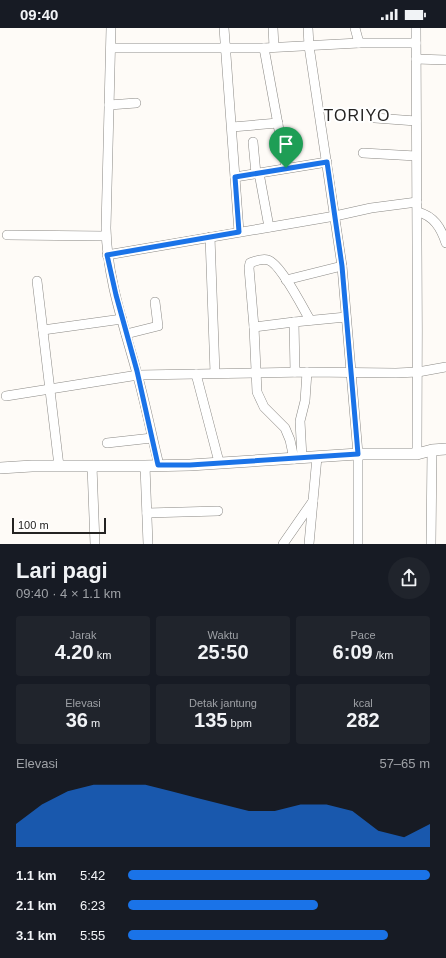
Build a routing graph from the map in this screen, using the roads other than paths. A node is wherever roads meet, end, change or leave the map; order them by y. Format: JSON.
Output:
{"nodes":[{"id":1,"x":112,"y":28,"type":"edge"},
{"id":2,"x":224,"y":28,"type":"edge"},
{"id":3,"x":273,"y":28,"type":"edge"},
{"id":4,"x":308,"y":28,"type":"edge"},
{"id":5,"x":355,"y":28,"type":"edge"},
{"id":6,"x":416,"y":28,"type":"edge"},
{"id":7,"x":359,"y":43,"type":"junction"},
{"id":8,"x":416,"y":43,"type":"junction"},
{"id":9,"x":309,"y":46,"type":"junction"},
{"id":10,"x":111,"y":48,"type":"junction"},
{"id":11,"x":264,"y":48,"type":"junction"},
{"id":12,"x":274,"y":48,"type":"junction"},
{"id":13,"x":225,"y":49,"type":"junction"},
{"id":14,"x":416,"y":59,"type":"junction"},
{"id":15,"x":446,"y":60,"type":"edge"},
{"id":16,"x":136,"y":103,"type":"dead end"},
{"id":17,"x":109,"y":105,"type":"junction"},
{"id":18,"x":375,"y":118,"type":"dead end"},
{"id":19,"x":416,"y":121,"type":"junction"},
{"id":20,"x":278,"y":123,"type":"junction"},
{"id":21,"x":232,"y":127,"type":"junction"},
{"id":22,"x":253,"y":142,"type":"dead end"},
{"id":23,"x":363,"y":153,"type":"dead end"},
{"id":24,"x":416,"y":156,"type":"junction"},
{"id":25,"x":327,"y":162,"type":"junction"},
{"id":26,"x":286,"y":168,"type":"junction"},
{"id":27,"x":257,"y":173,"type":"junction"},
{"id":28,"x":235,"y":177,"type":"junction"},
{"id":29,"x":418,"y":207,"type":"junction"},
{"id":30,"x":335,"y":216,"type":"junction"},
{"id":31,"x":270,"y":227,"type":"junction"},
{"id":32,"x":239,"y":232,"type":"junction"},
{"id":33,"x":7,"y":235,"type":"dead end"},
{"id":34,"x":106,"y":236,"type":"junction"},
{"id":35,"x":210,"y":237,"type":"junction"},
{"id":36,"x":446,"y":243,"type":"edge"},
{"id":37,"x":107,"y":255,"type":"junction"},
{"id":38,"x":342,"y":266,"type":"junction"},
{"id":39,"x":286,"y":280,"type":"junction"},
{"id":40,"x":38,"y":281,"type":"dead end"},
{"id":41,"x":155,"y":302,"type":"dead end"},
{"id":42,"x":346,"y":317,"type":"junction"},
{"id":43,"x":122,"y":319,"type":"junction"},
{"id":44,"x":310,"y":320,"type":"junction"},
{"id":45,"x":294,"y":322,"type":"junction"},
{"id":46,"x":254,"y":327,"type":"junction"},
{"id":47,"x":43,"y":330,"type":"junction"},
{"id":48,"x":126,"y":334,"type":"junction"},
{"id":49,"x":446,"y":367,"type":"edge"},
{"id":50,"x":295,"y":372,"type":"junction"},
{"id":51,"x":307,"y":372,"type":"junction"},
{"id":52,"x":351,"y":372,"type":"junction"},
{"id":53,"x":418,"y":372,"type":"junction"},
{"id":54,"x":196,"y":374,"type":"junction"},
{"id":55,"x":215,"y":374,"type":"junction"},
{"id":56,"x":257,"y":374,"type":"junction"},
{"id":57,"x":138,"y":375,"type":"junction"},
{"id":58,"x":50,"y":390,"type":"junction"},
{"id":59,"x":6,"y":396,"type":"dead end"},
{"id":60,"x":152,"y":438,"type":"junction"},
{"id":61,"x":107,"y":443,"type":"dead end"},
{"id":62,"x":446,"y":449,"type":"edge"},
{"id":63,"x":432,"y":450,"type":"junction"},
{"id":64,"x":358,"y":454,"type":"junction"},
{"id":65,"x":418,"y":454,"type":"junction"},
{"id":66,"x":317,"y":457,"type":"junction"},
{"id":67,"x":298,"y":458,"type":"junction"},
{"id":68,"x":219,"y":462,"type":"junction"},
{"id":69,"x":158,"y":465,"type":"junction"},
{"id":70,"x":59,"y":466,"type":"junction"},
{"id":71,"x":92,"y":466,"type":"junction"},
{"id":72,"x":145,"y":466,"type":"junction"},
{"id":73,"x":5,"y":467,"type":"edge"},
{"id":74,"x":313,"y":501,"type":"junction"},
{"id":75,"x":218,"y":510,"type":"dead end"},
{"id":76,"x":147,"y":513,"type":"junction"},
{"id":77,"x":95,"y":544,"type":"edge"},
{"id":78,"x":148,"y":544,"type":"edge"},
{"id":79,"x":283,"y":544,"type":"edge"},
{"id":80,"x":309,"y":544,"type":"edge"},
{"id":81,"x":358,"y":544,"type":"edge"},
{"id":82,"x":431,"y":544,"type":"edge"}],
"edges":[{"from":1,"to":10,"type":"street"},
{"from":2,"to":13,"type":"street"},
{"from":3,"to":12,"type":"street"},
{"from":4,"to":9,"type":"street"},
{"from":5,"to":7,"type":"street"},
{"from":6,"to":8,"type":"street"},
{"from":7,"to":8,"type":"street"},
{"from":7,"to":9,"type":"street"},
{"from":8,"to":14,"type":"street"},
{"from":9,"to":12,"type":"street"},
{"from":9,"to":25,"type":"street"},
{"from":10,"to":13,"type":"street"},
{"from":10,"to":17,"type":"street"},
{"from":11,"to":12,"type":"street"},
{"from":11,"to":13,"type":"street"},
{"from":11,"to":20,"type":"street"},
{"from":13,"to":21,"type":"street"},
{"from":14,"to":15,"type":"street"},
{"from":14,"to":19,"type":"street"},
{"from":16,"to":17,"type":"street"},
{"from":17,"to":34,"type":"street"},
{"from":18,"to":19,"type":"street"},
{"from":19,"to":24,"type":"street"},
{"from":20,"to":21,"type":"street"},
{"from":20,"to":26,"type":"street"},
{"from":21,"to":28,"type":"street"},
{"from":22,"to":27,"type":"street"},
{"from":23,"to":24,"type":"street"},
{"from":24,"to":29,"type":"street"},
{"from":25,"to":26,"type":"street"},
{"from":25,"to":30,"type":"street"},
{"from":26,"to":27,"type":"street"},
{"from":27,"to":28,"type":"street"},
{"from":27,"to":31,"type":"street"},
{"from":28,"to":32,"type":"street"},
{"from":29,"to":30,"type":"street"},
{"from":29,"to":36,"type":"street"},
{"from":29,"to":53,"type":"street"},
{"from":30,"to":31,"type":"street"},
{"from":30,"to":38,"type":"street"},
{"from":31,"to":32,"type":"street"},
{"from":32,"to":35,"type":"street"},
{"from":33,"to":34,"type":"street"},
{"from":34,"to":37,"type":"street"},
{"from":35,"to":37,"type":"street"},
{"from":35,"to":55,"type":"street"},
{"from":37,"to":43,"type":"street"},
{"from":38,"to":39,"type":"street"},
{"from":38,"to":42,"type":"street"},
{"from":39,"to":44,"type":"street"},
{"from":39,"to":46,"type":"street"},
{"from":40,"to":47,"type":"street"},
{"from":41,"to":48,"type":"street"},
{"from":42,"to":44,"type":"street"},
{"from":42,"to":52,"type":"street"},
{"from":43,"to":47,"type":"street"},
{"from":43,"to":48,"type":"street"},
{"from":44,"to":45,"type":"street"},
{"from":45,"to":46,"type":"street"},
{"from":45,"to":50,"type":"street"},
{"from":46,"to":56,"type":"street"},
{"from":47,"to":58,"type":"street"},
{"from":48,"to":57,"type":"street"},
{"from":49,"to":53,"type":"street"},
{"from":50,"to":51,"type":"street"},
{"from":50,"to":56,"type":"street"},
{"from":51,"to":52,"type":"street"},
{"from":51,"to":67,"type":"street"},
{"from":52,"to":53,"type":"street"},
{"from":52,"to":64,"type":"street"},
{"from":53,"to":65,"type":"street"},
{"from":54,"to":55,"type":"street"},
{"from":54,"to":57,"type":"street"},
{"from":54,"to":68,"type":"street"},
{"from":55,"to":56,"type":"street"},
{"from":56,"to":67,"type":"street"},
{"from":57,"to":58,"type":"street"},
{"from":57,"to":60,"type":"street"},
{"from":58,"to":59,"type":"street"},
{"from":58,"to":70,"type":"street"},
{"from":60,"to":61,"type":"street"},
{"from":60,"to":69,"type":"street"},
{"from":62,"to":63,"type":"main road"},
{"from":63,"to":65,"type":"main road"},
{"from":63,"to":82,"type":"street"},
{"from":64,"to":65,"type":"main road"},
{"from":64,"to":66,"type":"main road"},
{"from":64,"to":81,"type":"street"},
{"from":66,"to":67,"type":"main road"},
{"from":66,"to":74,"type":"street"},
{"from":67,"to":68,"type":"main road"},
{"from":68,"to":69,"type":"main road"},
{"from":69,"to":72,"type":"main road"},
{"from":70,"to":71,"type":"main road"},
{"from":70,"to":73,"type":"main road"},
{"from":71,"to":72,"type":"main road"},
{"from":71,"to":77,"type":"street"},
{"from":72,"to":76,"type":"street"},
{"from":74,"to":79,"type":"street"},
{"from":74,"to":80,"type":"street"},
{"from":75,"to":76,"type":"street"},
{"from":76,"to":78,"type":"street"}]}
